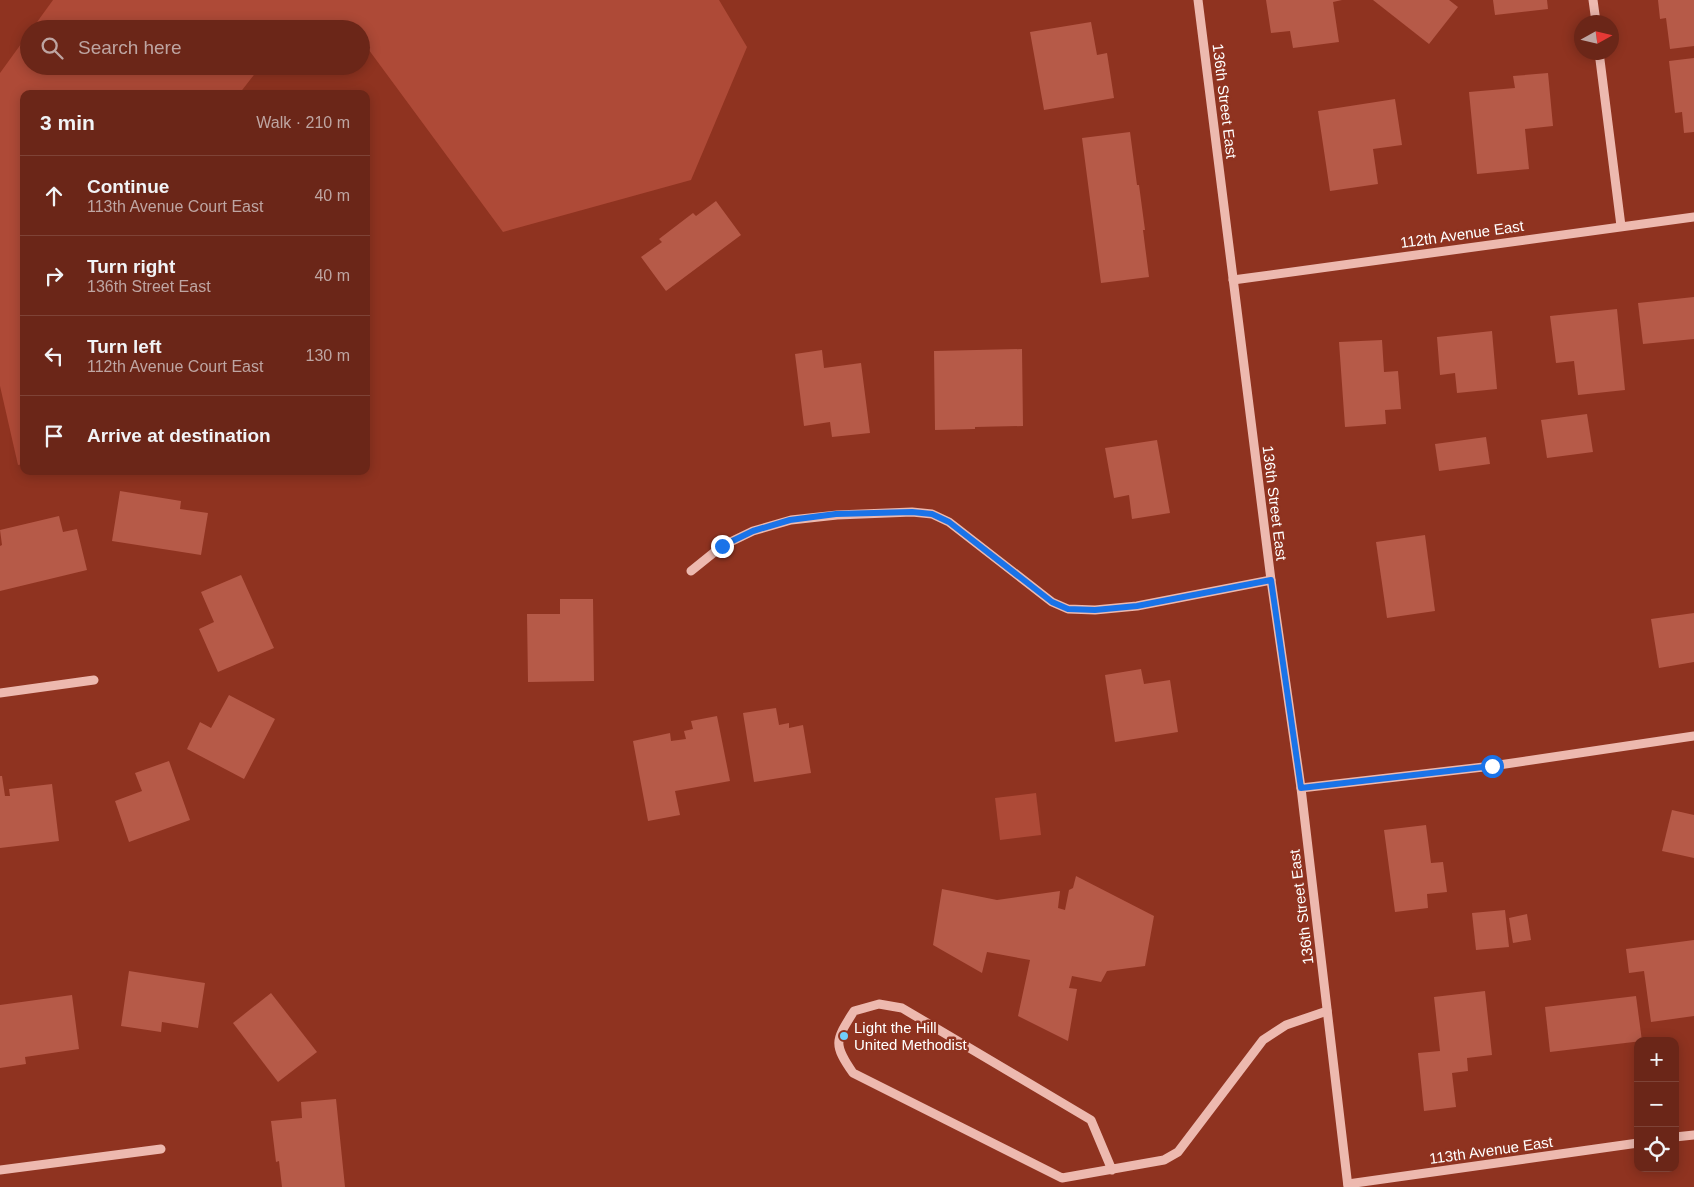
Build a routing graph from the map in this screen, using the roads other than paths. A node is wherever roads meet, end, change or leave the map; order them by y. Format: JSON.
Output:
{"nodes":[{"id":1,"x":1198,"y":0,"type":"edge"},
{"id":2,"x":1593,"y":0,"type":"edge"},
{"id":3,"x":1595,"y":15,"type":"edge"},
{"id":4,"x":1600,"y":60,"type":"edge"},
{"id":5,"x":1694,"y":216,"type":"edge"},
{"id":6,"x":1621,"y":226,"type":"junction"},
{"id":7,"x":1233,"y":280,"type":"junction"},
{"id":8,"x":691,"y":571,"type":"dead end"},
{"id":9,"x":1271,"y":580,"type":"junction"},
{"id":10,"x":94,"y":680,"type":"dead end"},
{"id":11,"x":0,"y":693,"type":"edge"},
{"id":12,"x":1694,"y":736,"type":"edge"},
{"id":13,"x":1301,"y":788,"type":"junction"},
{"id":14,"x":1327,"y":1011,"type":"junction"},
{"id":15,"x":1694,"y":1135,"type":"edge"},
{"id":16,"x":1679,"y":1137,"type":"edge"},
{"id":17,"x":1634,"y":1144,"type":"edge"},
{"id":18,"x":161,"y":1149,"type":"dead end"},
{"id":19,"x":0,"y":1170,"type":"edge"},
{"id":20,"x":1112,"y":1170,"type":"junction"},
{"id":21,"x":1348,"y":1186,"type":"edge"}],
"edges":[{"from":1,"to":7,"type":"street","name":"136th Street East"},
{"from":2,"to":3,"type":"street"},
{"from":4,"to":6,"type":"street"},
{"from":5,"to":6,"type":"street","name":"112th Avenue East"},
{"from":6,"to":7,"type":"street","name":"112th Avenue East"},
{"from":7,"to":9,"type":"street","name":"136th Street East"},
{"from":8,"to":9,"type":"street"},
{"from":9,"to":13,"type":"street","name":"136th Street East"},
{"from":10,"to":11,"type":"street"},
{"from":12,"to":13,"type":"street"},
{"from":13,"to":14,"type":"street","name":"136th Street East"},
{"from":14,"to":20,"type":"street"},
{"from":14,"to":21,"type":"street","name":"136th Street East"},
{"from":15,"to":16,"type":"street"},
{"from":17,"to":21,"type":"street","name":"113th Avenue East"},
{"from":18,"to":19,"type":"street"},
{"from":20,"to":20,"type":"street"}]}
